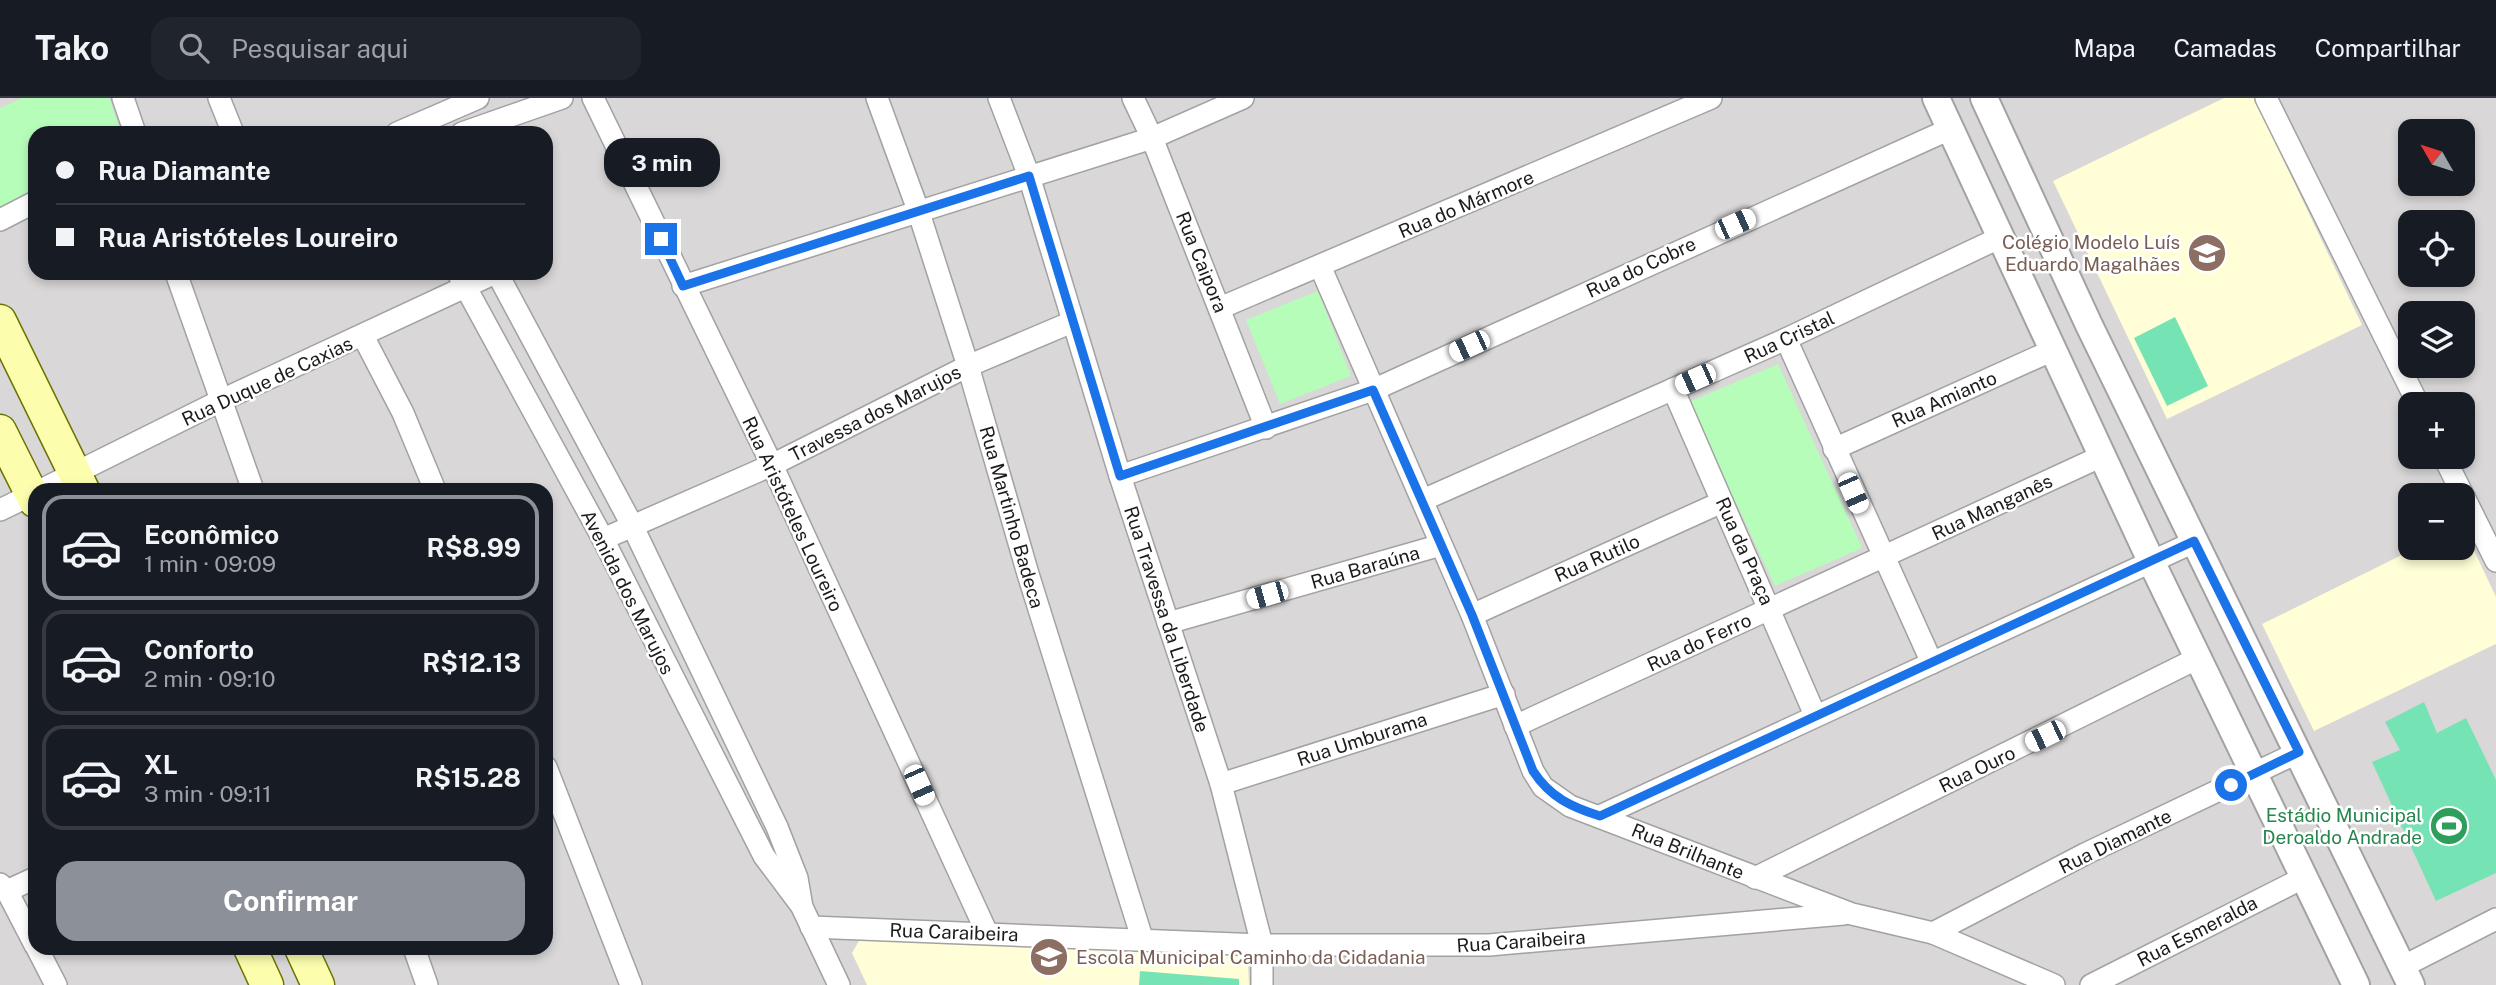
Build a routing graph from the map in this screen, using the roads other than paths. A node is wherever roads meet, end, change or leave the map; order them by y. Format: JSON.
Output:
{"nodes":[{"id":1,"x":124,"y":98,"type":"edge"},
{"id":2,"x":219,"y":98,"type":"edge"},
{"id":3,"x":562,"y":98,"type":"edge"},
{"id":4,"x":593,"y":98,"type":"edge"},
{"id":5,"x":877,"y":98,"type":"edge"},
{"id":6,"x":999,"y":98,"type":"edge"},
{"id":7,"x":1133,"y":98,"type":"edge"},
{"id":8,"x":1243,"y":98,"type":"edge"},
{"id":9,"x":1711,"y":98,"type":"edge"},
{"id":10,"x":1936,"y":98,"type":"edge"},
{"id":11,"x":1984,"y":98,"type":"edge"},
{"id":12,"x":2266,"y":98,"type":"edge"},
{"id":13,"x":470,"y":100,"type":"edge"},
{"id":14,"x":503,"y":107,"type":"edge"},
{"id":15,"x":133,"y":126,"type":"edge"},
{"id":16,"x":230,"y":126,"type":"edge"},
{"id":17,"x":429,"y":126,"type":"edge"},
{"id":18,"x":469,"y":126,"type":"edge"},
{"id":19,"x":475,"y":126,"type":"edge"},
{"id":20,"x":1950,"y":128,"type":"junction"},
{"id":21,"x":1152,"y":138,"type":"junction"},
{"id":22,"x":1029,"y":176,"type":"junction"},
{"id":23,"x":28,"y":206,"type":"edge"},
{"id":24,"x":918,"y":210,"type":"junction"},
{"id":25,"x":0,"y":220,"type":"edge"},
{"id":26,"x":1999,"y":237,"type":"junction"},
{"id":27,"x":1320,"y":266,"type":"junction"},
{"id":28,"x":179,"y":280,"type":"edge"},
{"id":29,"x":461,"y":280,"type":"edge"},
{"id":30,"x":500,"y":280,"type":"edge"},
{"id":31,"x":683,"y":286,"type":"junction"},
{"id":32,"x":1220,"y":307,"type":"junction"},
{"id":33,"x":0,"y":321,"type":"edge"},
{"id":34,"x":1072,"y":322,"type":"junction"},
{"id":35,"x":363,"y":336,"type":"junction"},
{"id":36,"x":1786,"y":339,"type":"junction"},
{"id":37,"x":2053,"y":350,"type":"junction"},
{"id":38,"x":968,"y":366,"type":"junction"},
{"id":39,"x":1673,"y":389,"type":"junction"},
{"id":40,"x":1373,"y":390,"type":"junction"},
{"id":41,"x":2412,"y":392,"type":"edge"},
{"id":42,"x":222,"y":400,"type":"junction"},
{"id":43,"x":1266,"y":428,"type":"junction"},
{"id":44,"x":0,"y":431,"type":"edge"},
{"id":45,"x":1834,"y":449,"type":"junction"},
{"id":46,"x":2102,"y":456,"type":"junction"},
{"id":47,"x":772,"y":465,"type":"junction"},
{"id":48,"x":2450,"y":469,"type":"edge"},
{"id":49,"x":1120,"y":476,"type":"junction"},
{"id":50,"x":79,"y":482,"type":"edge"},
{"id":51,"x":30,"y":483,"type":"edge"},
{"id":52,"x":251,"y":483,"type":"edge"},
{"id":53,"x":432,"y":483,"type":"edge"},
{"id":54,"x":28,"y":498,"type":"edge"},
{"id":55,"x":1423,"y":500,"type":"junction"},
{"id":56,"x":1722,"y":502,"type":"junction"},
{"id":57,"x":0,"y":510,"type":"edge"},
{"id":58,"x":632,"y":526,"type":"junction"},
{"id":59,"x":603,"y":539,"type":"junction"},
{"id":60,"x":2194,"y":541,"type":"junction"},
{"id":61,"x":1441,"y":545,"type":"junction"},
{"id":62,"x":1882,"y":558,"type":"junction"},
{"id":63,"x":2151,"y":561,"type":"junction"},
{"id":64,"x":2496,"y":561,"type":"edge"},
{"id":65,"x":1771,"y":609,"type":"junction"},
{"id":66,"x":1472,"y":615,"type":"junction"},
{"id":67,"x":1168,"y":623,"type":"junction"},
{"id":68,"x":2198,"y":658,"type":"junction"},
{"id":69,"x":1932,"y":663,"type":"junction"},
{"id":70,"x":1504,"y":694,"type":"junction"},
{"id":71,"x":1815,"y":715,"type":"junction"},
{"id":72,"x":1515,"y":726,"type":"junction"},
{"id":73,"x":2299,"y":752,"type":"junction"},
{"id":74,"x":2255,"y":773,"type":"junction"},
{"id":75,"x":1221,"y":784,"type":"junction"},
{"id":76,"x":553,"y":785,"type":"edge"},
{"id":77,"x":1600,"y":816,"type":"junction"},
{"id":78,"x":1755,"y":878,"type":"junction"},
{"id":79,"x":2302,"y":878,"type":"junction"},
{"id":80,"x":28,"y":880,"type":"edge"},
{"id":81,"x":4,"y":887,"type":"edge"},
{"id":82,"x":802,"y":907,"type":"junction"},
{"id":83,"x":1852,"y":914,"type":"junction"},
{"id":84,"x":2496,"y":919,"type":"edge"},
{"id":85,"x":811,"y":927,"type":"junction"},
{"id":86,"x":28,"y":932,"type":"edge"},
{"id":87,"x":986,"y":933,"type":"junction"},
{"id":88,"x":1933,"y":933,"type":"junction"},
{"id":89,"x":1142,"y":938,"type":"junction"},
{"id":90,"x":1262,"y":945,"type":"junction"},
{"id":91,"x":40,"y":955,"type":"edge"},
{"id":92,"x":253,"y":955,"type":"edge"},
{"id":93,"x":304,"y":955,"type":"edge"},
{"id":94,"x":417,"y":955,"type":"edge"},
{"id":95,"x":2407,"y":976,"type":"edge"},
{"id":96,"x":56,"y":985,"type":"edge"},
{"id":97,"x":267,"y":985,"type":"edge"},
{"id":98,"x":318,"y":985,"type":"edge"},
{"id":99,"x":428,"y":985,"type":"edge"},
{"id":100,"x":631,"y":985,"type":"edge"},
{"id":101,"x":839,"y":985,"type":"edge"},
{"id":102,"x":1262,"y":985,"type":"edge"},
{"id":103,"x":2054,"y":985,"type":"edge"},
{"id":104,"x":2091,"y":985,"type":"edge"},
{"id":105,"x":2356,"y":985,"type":"edge"}],
"edges":[{"from":1,"to":15,"type":"street"},
{"from":2,"to":16,"type":"street"},
{"from":3,"to":14,"type":"street"},
{"from":4,"to":31,"type":"street","name":"Rua Aristóteles Loureiro"},
{"from":5,"to":24,"type":"street","name":"Rua Martinho Badeca"},
{"from":6,"to":22,"type":"street","name":"Rua Travessa da Liberdade"},
{"from":7,"to":21,"type":"street","name":"Rua Caipora"},
{"from":8,"to":21,"type":"street"},
{"from":9,"to":27,"type":"street","name":"Rua do Mármore"},
{"from":10,"to":20,"type":"street"},
{"from":11,"to":60,"type":"street"},
{"from":12,"to":41,"type":"street"},
{"from":13,"to":17,"type":"street"},
{"from":13,"to":18,"type":"street"},
{"from":14,"to":19,"type":"street"},
{"from":20,"to":26,"type":"street"},
{"from":20,"to":40,"type":"street","name":"Rua do Cobre"},
{"from":21,"to":22,"type":"street"},
{"from":21,"to":32,"type":"street","name":"Rua Caipora"},
{"from":22,"to":24,"type":"street"},
{"from":22,"to":34,"type":"street","name":"Rua Travessa da Liberdade"},
{"from":23,"to":25,"type":"street"},
{"from":24,"to":31,"type":"street"},
{"from":24,"to":38,"type":"street","name":"Rua Martinho Badeca"},
{"from":26,"to":36,"type":"street","name":"Rua Cristal"},
{"from":26,"to":37,"type":"street"},
{"from":27,"to":32,"type":"street","name":"Rua do Mármore"},
{"from":27,"to":40,"type":"street","name":"Rua Brilhante"},
{"from":28,"to":42,"type":"street"},
{"from":29,"to":35,"type":"street","name":"Rua Duque de Caxias"},
{"from":29,"to":59,"type":"street","name":"Avenida dos Marujos"},
{"from":30,"to":58,"type":"street","name":"Avenida dos Marujos"},
{"from":31,"to":47,"type":"street","name":"Rua Aristóteles Loureiro"},
{"from":32,"to":43,"type":"street","name":"Rua Caipora"},
{"from":33,"to":50,"type":"main road"},
{"from":34,"to":38,"type":"street","name":"Travessa dos Marujos"},
{"from":34,"to":49,"type":"street","name":"Rua Travessa da Liberdade"},
{"from":35,"to":42,"type":"street","name":"Rua Duque de Caxias"},
{"from":35,"to":53,"type":"street"},
{"from":36,"to":39,"type":"street","name":"Rua Cristal"},
{"from":36,"to":45,"type":"street"},
{"from":37,"to":45,"type":"street","name":"Rua Amianto"},
{"from":37,"to":46,"type":"street"},
{"from":38,"to":47,"type":"street","name":"Travessa dos Marujos"},
{"from":38,"to":89,"type":"street","name":"Rua Martinho Badeca"},
{"from":39,"to":55,"type":"street","name":"Rua Cristal"},
{"from":39,"to":56,"type":"street","name":"Rua da Praça"},
{"from":40,"to":43,"type":"street","name":"Rua do Cobre"},
{"from":40,"to":55,"type":"street","name":"Rua Brilhante"},
{"from":42,"to":50,"type":"street","name":"Rua Duque de Caxias"},
{"from":42,"to":52,"type":"street"},
{"from":43,"to":49,"type":"street","name":"Rua do Cobre"},
{"from":44,"to":51,"type":"main road"},
{"from":45,"to":62,"type":"street"},
{"from":46,"to":62,"type":"street","name":"Rua Manganês"},
{"from":46,"to":63,"type":"street"},
{"from":47,"to":58,"type":"street","name":"Travessa dos Marujos"},
{"from":47,"to":87,"type":"street","name":"Rua Aristóteles Loureiro"},
{"from":48,"to":64,"type":"street"},
{"from":49,"to":67,"type":"street","name":"Rua Travessa da Liberdade"},
{"from":54,"to":57,"type":"street","name":"Rua Duque de Caxias"},
{"from":55,"to":61,"type":"street","name":"Rua Brilhante"},
{"from":56,"to":65,"type":"street","name":"Rua da Praça"},
{"from":56,"to":66,"type":"street","name":"Rua Rutilo"},
{"from":58,"to":59,"type":"street","name":"Travessa dos Marujos"},
{"from":58,"to":82,"type":"street","name":"Avenida dos Marujos"},
{"from":59,"to":82,"type":"street","name":"Avenida dos Marujos"},
{"from":60,"to":63,"type":"street"},
{"from":60,"to":73,"type":"street"},
{"from":61,"to":66,"type":"street","name":"Rua Brilhante"},
{"from":61,"to":67,"type":"street","name":"Rua Baraúna"},
{"from":62,"to":65,"type":"street","name":"Rua do Ferro"},
{"from":62,"to":69,"type":"street"},
{"from":63,"to":68,"type":"street"},
{"from":63,"to":69,"type":"street"},
{"from":65,"to":71,"type":"street","name":"Rua da Praça"},
{"from":65,"to":72,"type":"street","name":"Rua do Ferro"},
{"from":66,"to":70,"type":"street","name":"Rua Brilhante"},
{"from":67,"to":75,"type":"street","name":"Rua Travessa da Liberdade"},
{"from":68,"to":74,"type":"street"},
{"from":68,"to":78,"type":"street","name":"Rua Ouro"},
{"from":69,"to":71,"type":"street"},
{"from":70,"to":72,"type":"street","name":"Rua Brilhante"},
{"from":70,"to":75,"type":"street","name":"Rua Umburama"},
{"from":71,"to":77,"type":"street"},
{"from":72,"to":77,"type":"street","name":"Rua Brilhante"},
{"from":73,"to":74,"type":"street","name":"Rua Diamante"},
{"from":73,"to":95,"type":"street"},
{"from":74,"to":79,"type":"street"},
{"from":74,"to":88,"type":"street","name":"Rua Diamante"},
{"from":75,"to":90,"type":"street","name":"Rua Travessa da Liberdade"},
{"from":76,"to":100,"type":"street"},
{"from":77,"to":78,"type":"street","name":"Rua Brilhante"},
{"from":78,"to":83,"type":"street","name":"Rua Brilhante"},
{"from":79,"to":104,"type":"street","name":"Rua Esmeralda"},
{"from":79,"to":105,"type":"street"},
{"from":80,"to":81,"type":"street"},
{"from":81,"to":86,"type":"street"},
{"from":82,"to":85,"type":"street","name":"Avenida dos Marujos"},
{"from":83,"to":88,"type":"street","name":"Rua Brilhante"},
{"from":83,"to":90,"type":"street","name":"Rua Caraibeira"},
{"from":84,"to":95,"type":"street"},
{"from":85,"to":87,"type":"street","name":"Rua Caraibeira"},
{"from":85,"to":101,"type":"street","name":"Avenida dos Marujos"},
{"from":87,"to":89,"type":"street","name":"Rua Caraibeira"},
{"from":88,"to":103,"type":"street","name":"Rua Brilhante"},
{"from":89,"to":90,"type":"street","name":"Rua Caraibeira"},
{"from":90,"to":102,"type":"street","name":"Rua Travessa da Liberdade"},
{"from":91,"to":96,"type":"street"},
{"from":92,"to":97,"type":"main road"},
{"from":93,"to":98,"type":"main road"},
{"from":94,"to":99,"type":"street"}]}
